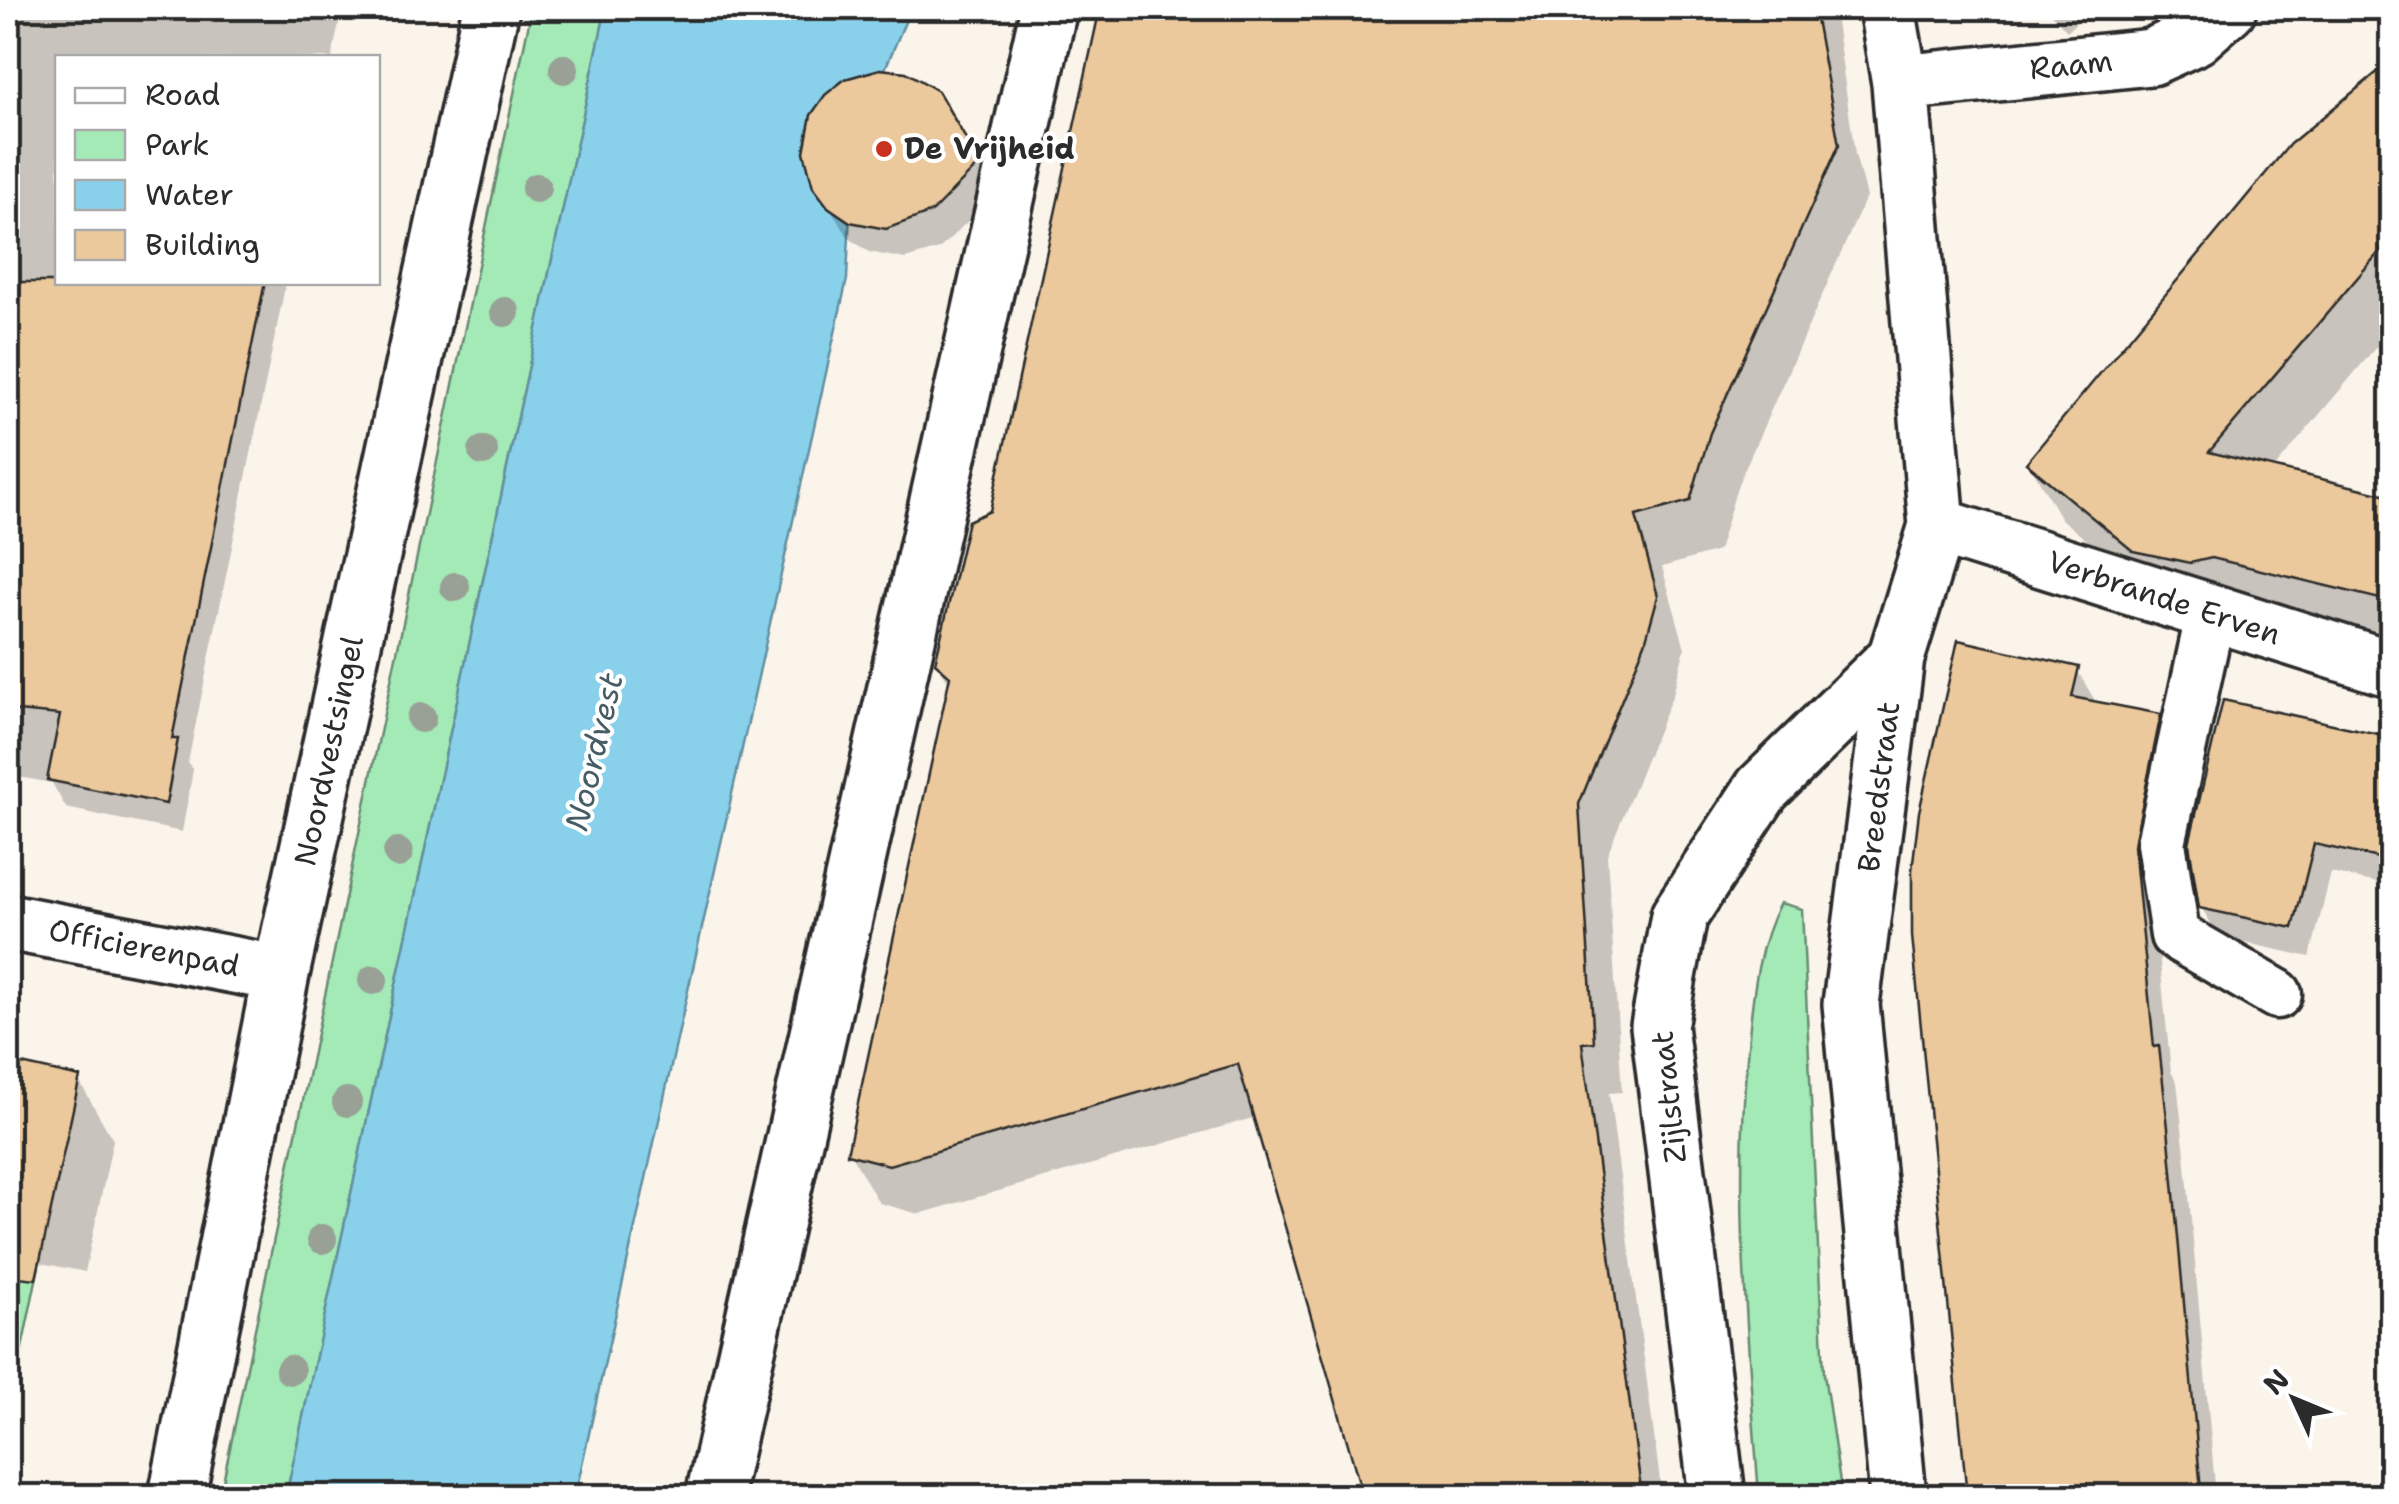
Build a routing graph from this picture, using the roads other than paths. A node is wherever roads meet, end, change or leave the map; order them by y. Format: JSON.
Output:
{"nodes":[{"id":1,"x":492,"y":8,"type":"edge"},
{"id":2,"x":1049,"y":8,"type":"edge"},
{"id":3,"x":1887,"y":8,"type":"edge"},
{"id":4,"x":2228,"y":8,"type":"edge"},
{"id":5,"x":1900,"y":83,"type":"junction"},
{"id":6,"x":1937,"y":526,"type":"junction"},
{"id":7,"x":2211,"y":612,"type":"junction"},
{"id":8,"x":1896,"y":658,"type":"junction"},
{"id":9,"x":2392,"y":670,"type":"edge"},
{"id":10,"x":8,"y":922,"type":"edge"},
{"id":11,"x":281,"y":974,"type":"junction"},
{"id":12,"x":2277,"y":994,"type":"dead end"},
{"id":13,"x":177,"y":1496,"type":"edge"},
{"id":14,"x":714,"y":1496,"type":"edge"},
{"id":15,"x":1716,"y":1496,"type":"edge"},
{"id":16,"x":1898,"y":1496,"type":"edge"}],
"edges":[{"from":1,"to":11,"type":"street","name":"Noordvestsingel"},
{"from":2,"to":14,"type":"street"},
{"from":3,"to":5,"type":"street","name":"Breedstraat"},
{"from":4,"to":5,"type":"street","name":"Raam"},
{"from":5,"to":6,"type":"street","name":"Breedstraat"},
{"from":6,"to":7,"type":"street","name":"Verbrande Erven"},
{"from":6,"to":8,"type":"street","name":"Breedstraat"},
{"from":7,"to":9,"type":"street","name":"Verbrande Erven"},
{"from":7,"to":12,"type":"lane"},
{"from":8,"to":15,"type":"street","name":"Zijlstraat"},
{"from":8,"to":16,"type":"street","name":"Breedstraat"},
{"from":10,"to":11,"type":"street","name":"Officierenpad"},
{"from":11,"to":13,"type":"street","name":"Noordvestsingel"}]}
